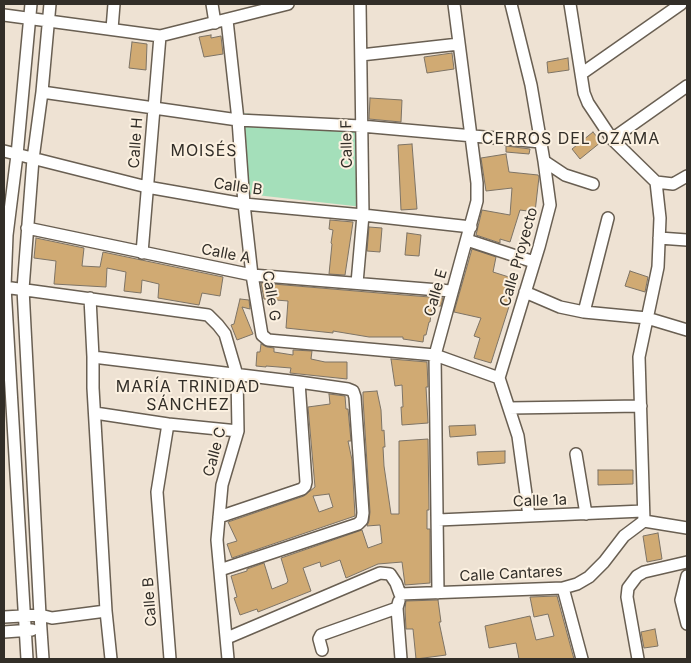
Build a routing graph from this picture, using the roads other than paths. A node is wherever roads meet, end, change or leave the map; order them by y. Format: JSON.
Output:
{"nodes":[{"id":1,"x":31,"y":4,"type":"edge"},
{"id":2,"x":50,"y":4,"type":"edge"},
{"id":3,"x":114,"y":4,"type":"edge"},
{"id":4,"x":212,"y":4,"type":"edge"},
{"id":5,"x":288,"y":4,"type":"edge"},
{"id":6,"x":360,"y":4,"type":"edge"},
{"id":7,"x":454,"y":4,"type":"edge"},
{"id":8,"x":511,"y":4,"type":"edge"},
{"id":9,"x":570,"y":4,"type":"edge"},
{"id":10,"x":681,"y":4,"type":"edge"},
{"id":11,"x":4,"y":15,"type":"edge"},
{"id":12,"x":31,"y":18,"type":"junction"},
{"id":13,"x":49,"y":21,"type":"junction"},
{"id":14,"x":221,"y":21,"type":"junction"},
{"id":15,"x":112,"y":29,"type":"junction"},
{"id":16,"x":160,"y":36,"type":"junction"},
{"id":17,"x":459,"y":44,"type":"junction"},
{"id":18,"x":362,"y":55,"type":"junction"},
{"id":19,"x":581,"y":74,"type":"junction"},
{"id":20,"x":687,"y":86,"type":"edge"},
{"id":21,"x":42,"y":92,"type":"junction"},
{"id":22,"x":153,"y":108,"type":"junction"},
{"id":23,"x":238,"y":120,"type":"junction"},
{"id":24,"x":361,"y":126,"type":"junction"},
{"id":25,"x":470,"y":136,"type":"junction"},
{"id":26,"x":612,"y":138,"type":"junction"},
{"id":27,"x":540,"y":142,"type":"junction"},
{"id":28,"x":4,"y":152,"type":"edge"},
{"id":29,"x":17,"y":155,"type":"junction"},
{"id":30,"x":33,"y":158,"type":"junction"},
{"id":31,"x":544,"y":161,"type":"junction"},
{"id":32,"x":687,"y":176,"type":"edge"},
{"id":33,"x":656,"y":182,"type":"junction"},
{"id":34,"x":593,"y":184,"type":"dead end"},
{"id":35,"x":147,"y":187,"type":"junction"},
{"id":36,"x":244,"y":204,"type":"junction"},
{"id":37,"x":363,"y":215,"type":"junction"},
{"id":38,"x":608,"y":218,"type":"dead end"},
{"id":39,"x":471,"y":227,"type":"junction"},
{"id":40,"x":27,"y":228,"type":"junction"},
{"id":41,"x":5,"y":234,"type":"edge"},
{"id":42,"x":658,"y":238,"type":"junction"},
{"id":43,"x":467,"y":240,"type":"junction"},
{"id":44,"x":687,"y":240,"type":"edge"},
{"id":45,"x":142,"y":253,"type":"junction"},
{"id":46,"x":534,"y":262,"type":"junction"},
{"id":47,"x":252,"y":275,"type":"junction"},
{"id":48,"x":357,"y":284,"type":"junction"},
{"id":49,"x":4,"y":287,"type":"edge"},
{"id":50,"x":23,"y":289,"type":"junction"},
{"id":51,"x":452,"y":291,"type":"junction"},
{"id":52,"x":525,"y":292,"type":"junction"},
{"id":53,"x":90,"y":298,"type":"junction"},
{"id":54,"x":584,"y":312,"type":"junction"},
{"id":55,"x":647,"y":318,"type":"junction"},
{"id":56,"x":687,"y":330,"type":"edge"},
{"id":57,"x":435,"y":355,"type":"junction"},
{"id":58,"x":93,"y":357,"type":"junction"},
{"id":59,"x":237,"y":375,"type":"junction"},
{"id":60,"x":499,"y":378,"type":"junction"},
{"id":61,"x":299,"y":382,"type":"junction"},
{"id":62,"x":641,"y":406,"type":"junction"},
{"id":63,"x":509,"y":408,"type":"junction"},
{"id":64,"x":95,"y":413,"type":"junction"},
{"id":65,"x":168,"y":424,"type":"junction"},
{"id":66,"x":238,"y":431,"type":"junction"},
{"id":67,"x":576,"y":454,"type":"dead end"},
{"id":68,"x":586,"y":514,"type":"junction"},
{"id":69,"x":529,"y":516,"type":"junction"},
{"id":70,"x":644,"y":516,"type":"junction"},
{"id":71,"x":219,"y":517,"type":"junction"},
{"id":72,"x":438,"y":520,"type":"junction"},
{"id":73,"x":687,"y":528,"type":"edge"},
{"id":74,"x":687,"y":562,"type":"edge"},
{"id":75,"x":220,"y":570,"type":"junction"},
{"id":76,"x":686,"y":582,"type":"edge"},
{"id":77,"x":563,"y":588,"type":"junction"},
{"id":78,"x":438,"y":593,"type":"junction"},
{"id":79,"x":400,"y":594,"type":"junction"},
{"id":80,"x":397,"y":608,"type":"junction"},
{"id":81,"x":106,"y":611,"type":"junction"},
{"id":82,"x":40,"y":615,"type":"junction"},
{"id":83,"x":24,"y":616,"type":"junction"},
{"id":84,"x":4,"y":617,"type":"edge"},
{"id":85,"x":52,"y":618,"type":"junction"},
{"id":86,"x":687,"y":624,"type":"edge"},
{"id":87,"x":40,"y":629,"type":"junction"},
{"id":88,"x":25,"y":631,"type":"junction"},
{"id":89,"x":4,"y":632,"type":"edge"},
{"id":90,"x":227,"y":638,"type":"junction"},
{"id":91,"x":322,"y":650,"type":"dead end"},
{"id":92,"x":27,"y":659,"type":"edge"},
{"id":93,"x":43,"y":659,"type":"edge"},
{"id":94,"x":111,"y":659,"type":"edge"},
{"id":95,"x":170,"y":659,"type":"edge"},
{"id":96,"x":228,"y":659,"type":"edge"},
{"id":97,"x":401,"y":659,"type":"edge"},
{"id":98,"x":582,"y":659,"type":"edge"},
{"id":99,"x":638,"y":659,"type":"edge"}],
"edges":[{"from":1,"to":12,"type":"street"},
{"from":2,"to":13,"type":"street"},
{"from":3,"to":15,"type":"street"},
{"from":4,"to":14,"type":"street","name":"Calle G"},
{"from":5,"to":14,"type":"street"},
{"from":6,"to":18,"type":"street","name":"Calle F"},
{"from":7,"to":17,"type":"street","name":"Calle E"},
{"from":8,"to":27,"type":"street","name":"Calle Proyecto"},
{"from":9,"to":19,"type":"street"},
{"from":10,"to":19,"type":"street"},
{"from":11,"to":12,"type":"street"},
{"from":12,"to":13,"type":"street"},
{"from":12,"to":29,"type":"street"},
{"from":13,"to":15,"type":"street"},
{"from":13,"to":21,"type":"street"},
{"from":14,"to":16,"type":"street"},
{"from":14,"to":23,"type":"street","name":"Calle G"},
{"from":15,"to":16,"type":"street"},
{"from":16,"to":22,"type":"street","name":"Calle H"},
{"from":17,"to":18,"type":"street"},
{"from":17,"to":25,"type":"street","name":"Calle E"},
{"from":18,"to":24,"type":"street","name":"Calle F"},
{"from":19,"to":26,"type":"street"},
{"from":20,"to":26,"type":"street"},
{"from":21,"to":22,"type":"street"},
{"from":21,"to":30,"type":"street"},
{"from":22,"to":23,"type":"street"},
{"from":22,"to":35,"type":"street","name":"Calle H"},
{"from":23,"to":24,"type":"street"},
{"from":23,"to":36,"type":"street","name":"Calle G"},
{"from":24,"to":25,"type":"street"},
{"from":24,"to":37,"type":"street","name":"Calle F"},
{"from":25,"to":27,"type":"street"},
{"from":25,"to":39,"type":"street","name":"Calle E"},
{"from":26,"to":33,"type":"street"},
{"from":27,"to":31,"type":"street","name":"Calle Proyecto"},
{"from":28,"to":29,"type":"street","name":"Calle B"},
{"from":29,"to":30,"type":"street","name":"Calle B"},
{"from":29,"to":41,"type":"street"},
{"from":30,"to":35,"type":"street","name":"Calle B"},
{"from":30,"to":40,"type":"street"},
{"from":31,"to":34,"type":"street"},
{"from":31,"to":46,"type":"street","name":"Calle Proyecto"},
{"from":32,"to":33,"type":"street"},
{"from":33,"to":42,"type":"street"},
{"from":35,"to":36,"type":"street","name":"Calle B"},
{"from":35,"to":45,"type":"street","name":"Calle H"},
{"from":36,"to":37,"type":"street","name":"Calle B"},
{"from":36,"to":47,"type":"street","name":"Calle G"},
{"from":37,"to":39,"type":"street","name":"Calle B"},
{"from":37,"to":48,"type":"street","name":"Calle F"},
{"from":38,"to":54,"type":"street"},
{"from":39,"to":43,"type":"street","name":"Calle E"},
{"from":40,"to":45,"type":"street","name":"Calle A"},
{"from":40,"to":50,"type":"street"},
{"from":41,"to":49,"type":"street"},
{"from":42,"to":44,"type":"street"},
{"from":42,"to":55,"type":"street"},
{"from":43,"to":46,"type":"street"},
{"from":43,"to":51,"type":"street","name":"Calle E"},
{"from":45,"to":47,"type":"street","name":"Calle A"},
{"from":46,"to":52,"type":"street","name":"Calle Proyecto"},
{"from":47,"to":48,"type":"street","name":"Calle A"},
{"from":47,"to":57,"type":"street","name":"Calle G"},
{"from":48,"to":51,"type":"street","name":"Calle A"},
{"from":49,"to":50,"type":"street","name":"Calle C"},
{"from":49,"to":83,"type":"street"},
{"from":50,"to":53,"type":"street","name":"Calle C"},
{"from":50,"to":82,"type":"street"},
{"from":51,"to":57,"type":"street","name":"Calle E"},
{"from":52,"to":54,"type":"street"},
{"from":52,"to":60,"type":"street","name":"Calle Proyecto"},
{"from":53,"to":58,"type":"street"},
{"from":53,"to":59,"type":"street","name":"Calle C"},
{"from":54,"to":55,"type":"street"},
{"from":55,"to":56,"type":"street"},
{"from":55,"to":62,"type":"street"},
{"from":57,"to":60,"type":"street","name":"Calle G"},
{"from":57,"to":72,"type":"street","name":"Calle E"},
{"from":58,"to":59,"type":"street"},
{"from":58,"to":64,"type":"street"},
{"from":59,"to":61,"type":"street"},
{"from":59,"to":66,"type":"street","name":"Calle C"},
{"from":60,"to":63,"type":"street"},
{"from":61,"to":71,"type":"street"},
{"from":61,"to":75,"type":"street"},
{"from":62,"to":63,"type":"street"},
{"from":62,"to":70,"type":"street"},
{"from":63,"to":69,"type":"street"},
{"from":64,"to":65,"type":"street"},
{"from":64,"to":81,"type":"street"},
{"from":65,"to":66,"type":"street"},
{"from":65,"to":95,"type":"street","name":"Calle B"},
{"from":66,"to":71,"type":"street","name":"Calle C"},
{"from":67,"to":68,"type":"street"},
{"from":68,"to":69,"type":"street","name":"Calle 1a"},
{"from":68,"to":70,"type":"street","name":"Calle 1a"},
{"from":69,"to":72,"type":"street","name":"Calle 1a"},
{"from":70,"to":73,"type":"street"},
{"from":70,"to":77,"type":"street","name":"Calle Cantares"},
{"from":71,"to":75,"type":"street","name":"Calle C"},
{"from":72,"to":78,"type":"street","name":"Calle E"},
{"from":74,"to":99,"type":"street"},
{"from":75,"to":90,"type":"street","name":"Calle C"},
{"from":76,"to":86,"type":"street"},
{"from":77,"to":78,"type":"street","name":"Calle Cantares"},
{"from":77,"to":98,"type":"street"},
{"from":78,"to":79,"type":"street","name":"Calle Cantares"},
{"from":79,"to":80,"type":"street"},
{"from":79,"to":90,"type":"street"},
{"from":80,"to":91,"type":"street"},
{"from":80,"to":97,"type":"street"},
{"from":81,"to":85,"type":"street"},
{"from":81,"to":94,"type":"street"},
{"from":82,"to":83,"type":"street"},
{"from":82,"to":85,"type":"street"},
{"from":82,"to":87,"type":"street"},
{"from":83,"to":84,"type":"street"},
{"from":83,"to":88,"type":"street"},
{"from":85,"to":87,"type":"street"},
{"from":87,"to":88,"type":"street"},
{"from":87,"to":93,"type":"street"},
{"from":88,"to":89,"type":"street"},
{"from":88,"to":92,"type":"street"},
{"from":90,"to":96,"type":"street","name":"Calle C"}]}
